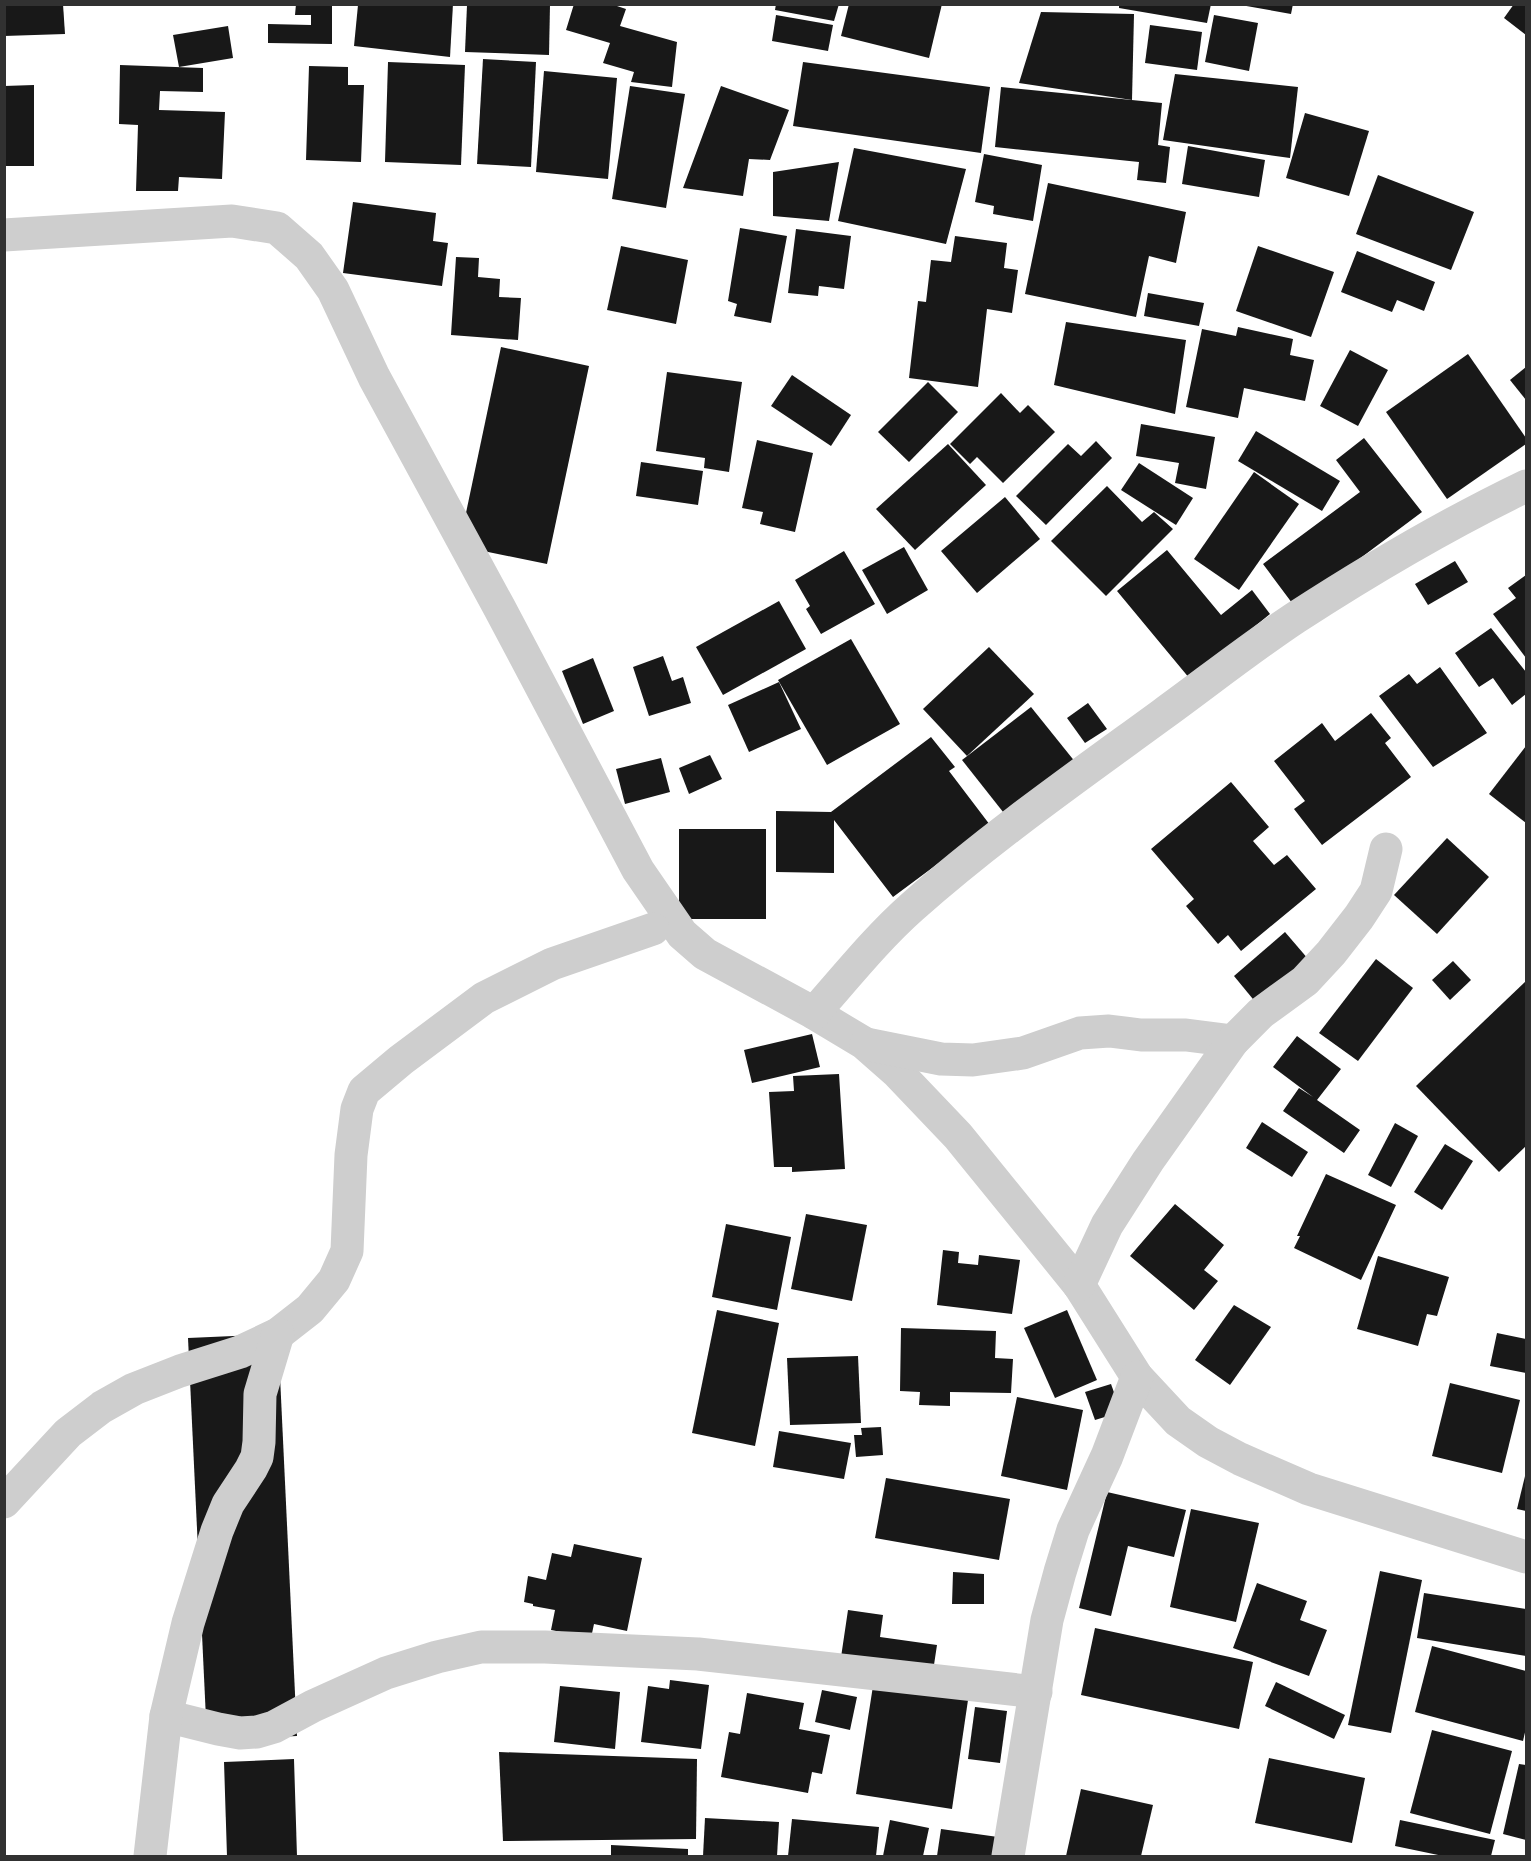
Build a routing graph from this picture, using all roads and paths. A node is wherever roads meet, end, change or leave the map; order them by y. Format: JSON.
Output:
{"nodes":[{"id":1,"x":4,"y":236,"type":"edge"},
{"id":2,"x":1527,"y":486,"type":"edge"},
{"id":3,"x":1386,"y":849,"type":"dead end"},
{"id":4,"x":653,"y":929,"type":"dead end"},
{"id":5,"x":814,"y":1013,"type":"junction"},
{"id":6,"x":1233,"y":1041,"type":"junction"},
{"id":7,"x":864,"y":1043,"type":"junction"},
{"id":8,"x":1079,"y":1285,"type":"junction"},
{"id":9,"x":279,"y":1334,"type":"junction"},
{"id":10,"x":1137,"y":1377,"type":"junction"},
{"id":11,"x":4,"y":1502,"type":"edge"},
{"id":12,"x":1527,"y":1557,"type":"edge"},
{"id":13,"x":1036,"y":1692,"type":"junction"},
{"id":14,"x":165,"y":1716,"type":"junction"},
{"id":15,"x":150,"y":1857,"type":"edge"},
{"id":16,"x":1008,"y":1857,"type":"edge"}],
"edges":[{"from":1,"to":5,"type":"street"},
{"from":2,"to":5,"type":"street"},
{"from":3,"to":6,"type":"street"},
{"from":4,"to":9,"type":"street"},
{"from":5,"to":7,"type":"street"},
{"from":6,"to":7,"type":"street"},
{"from":6,"to":8,"type":"street"},
{"from":7,"to":8,"type":"street"},
{"from":8,"to":10,"type":"street"},
{"from":9,"to":11,"type":"street"},
{"from":9,"to":14,"type":"street"},
{"from":10,"to":12,"type":"street"},
{"from":10,"to":13,"type":"street"},
{"from":13,"to":14,"type":"street"},
{"from":13,"to":16,"type":"street"},
{"from":14,"to":15,"type":"street"}]}
